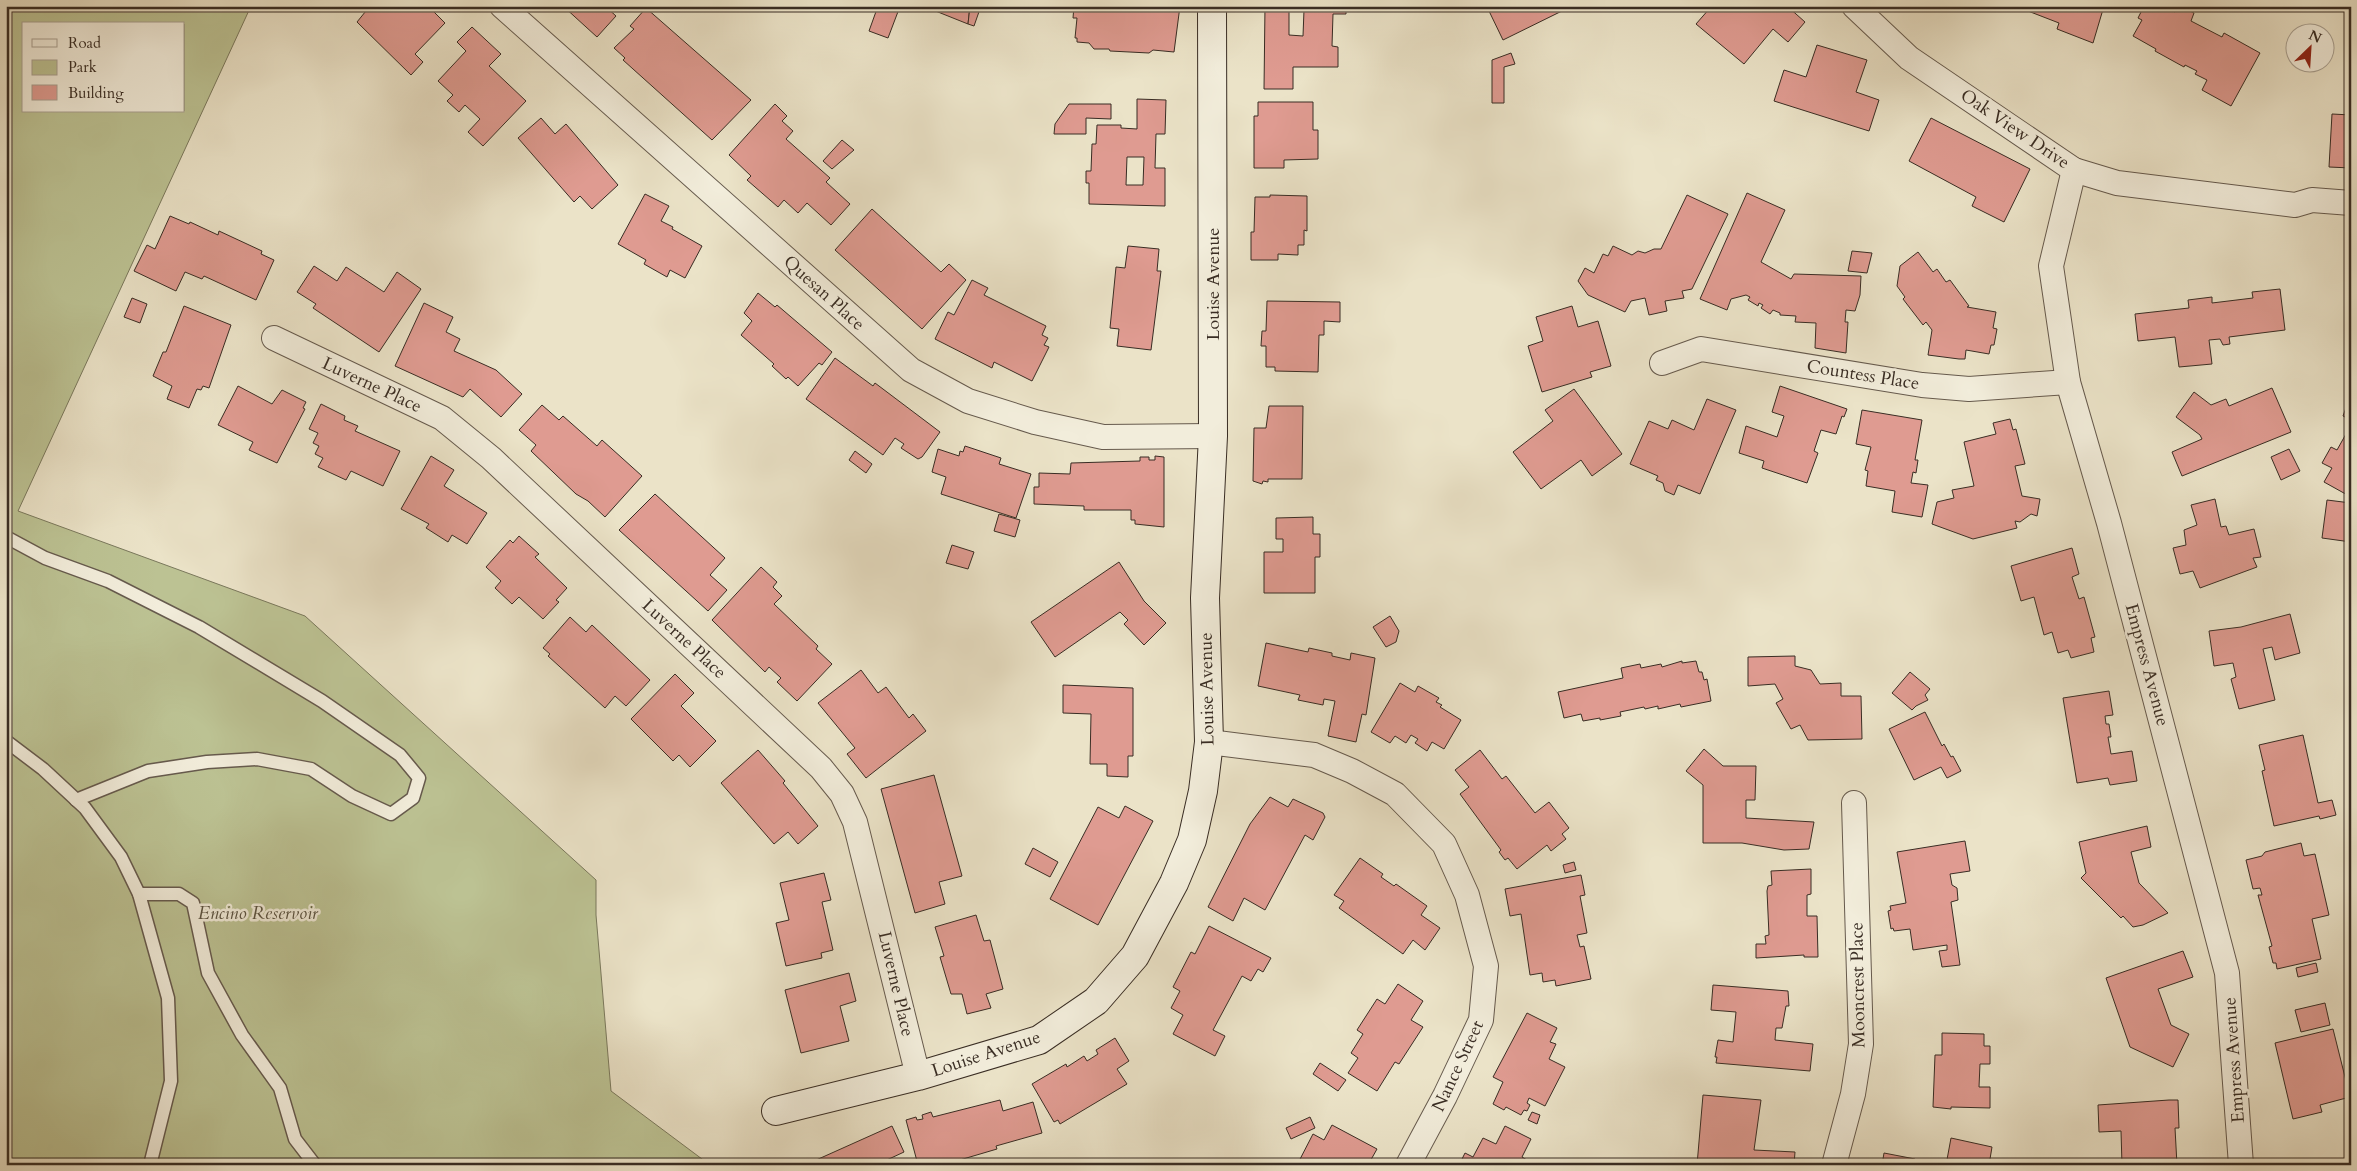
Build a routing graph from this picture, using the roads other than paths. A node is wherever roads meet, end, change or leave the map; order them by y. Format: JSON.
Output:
{"nodes":[{"id":1,"x":502,"y":6,"type":"edge"},
{"id":2,"x":1212,"y":6,"type":"edge"},
{"id":3,"x":1854,"y":6,"type":"edge"},
{"id":4,"x":2074,"y":170,"type":"junction"},
{"id":5,"x":2351,"y":203,"type":"edge"},
{"id":6,"x":274,"y":338,"type":"dead end"},
{"id":7,"x":1662,"y":363,"type":"dead end"},
{"id":8,"x":2068,"y":382,"type":"junction"},
{"id":9,"x":1213,"y":436,"type":"junction"},
{"id":10,"x":6,"y":537,"type":"edge"},
{"id":11,"x":6,"y":741,"type":"edge"},
{"id":12,"x":1209,"y":742,"type":"junction"},
{"id":13,"x":76,"y":800,"type":"junction"},
{"id":14,"x":1854,"y":803,"type":"dead end"},
{"id":15,"x":139,"y":894,"type":"junction"},
{"id":16,"x":918,"y":1076,"type":"junction"},
{"id":17,"x":776,"y":1110,"type":"dead end"},
{"id":18,"x":150,"y":1165,"type":"edge"},
{"id":19,"x":315,"y":1165,"type":"edge"},
{"id":20,"x":1408,"y":1165,"type":"edge"},
{"id":21,"x":1834,"y":1165,"type":"edge"},
{"id":22,"x":2241,"y":1165,"type":"edge"}],
"edges":[{"from":1,"to":9,"type":"street","name":"Quesan Place"},
{"from":2,"to":9,"type":"street","name":"Louise Avenue"},
{"from":3,"to":4,"type":"street","name":"Oak View Drive"},
{"from":4,"to":5,"type":"street","name":"Oak View Drive"},
{"from":4,"to":8,"type":"street","name":"Empress Avenue"},
{"from":6,"to":16,"type":"street","name":"Luverne Place"},
{"from":7,"to":8,"type":"street","name":"Countess Place"},
{"from":8,"to":22,"type":"street","name":"Empress Avenue"},
{"from":9,"to":12,"type":"street","name":"Louise Avenue"},
{"from":10,"to":13,"type":"lane"},
{"from":11,"to":13,"type":"lane"},
{"from":12,"to":16,"type":"street","name":"Louise Avenue"},
{"from":12,"to":20,"type":"street","name":"Nance Street"},
{"from":13,"to":15,"type":"lane"},
{"from":14,"to":21,"type":"street","name":"Mooncrest Place"},
{"from":15,"to":18,"type":"lane"},
{"from":15,"to":19,"type":"lane"},
{"from":16,"to":17,"type":"street","name":"Louise Avenue"}]}
